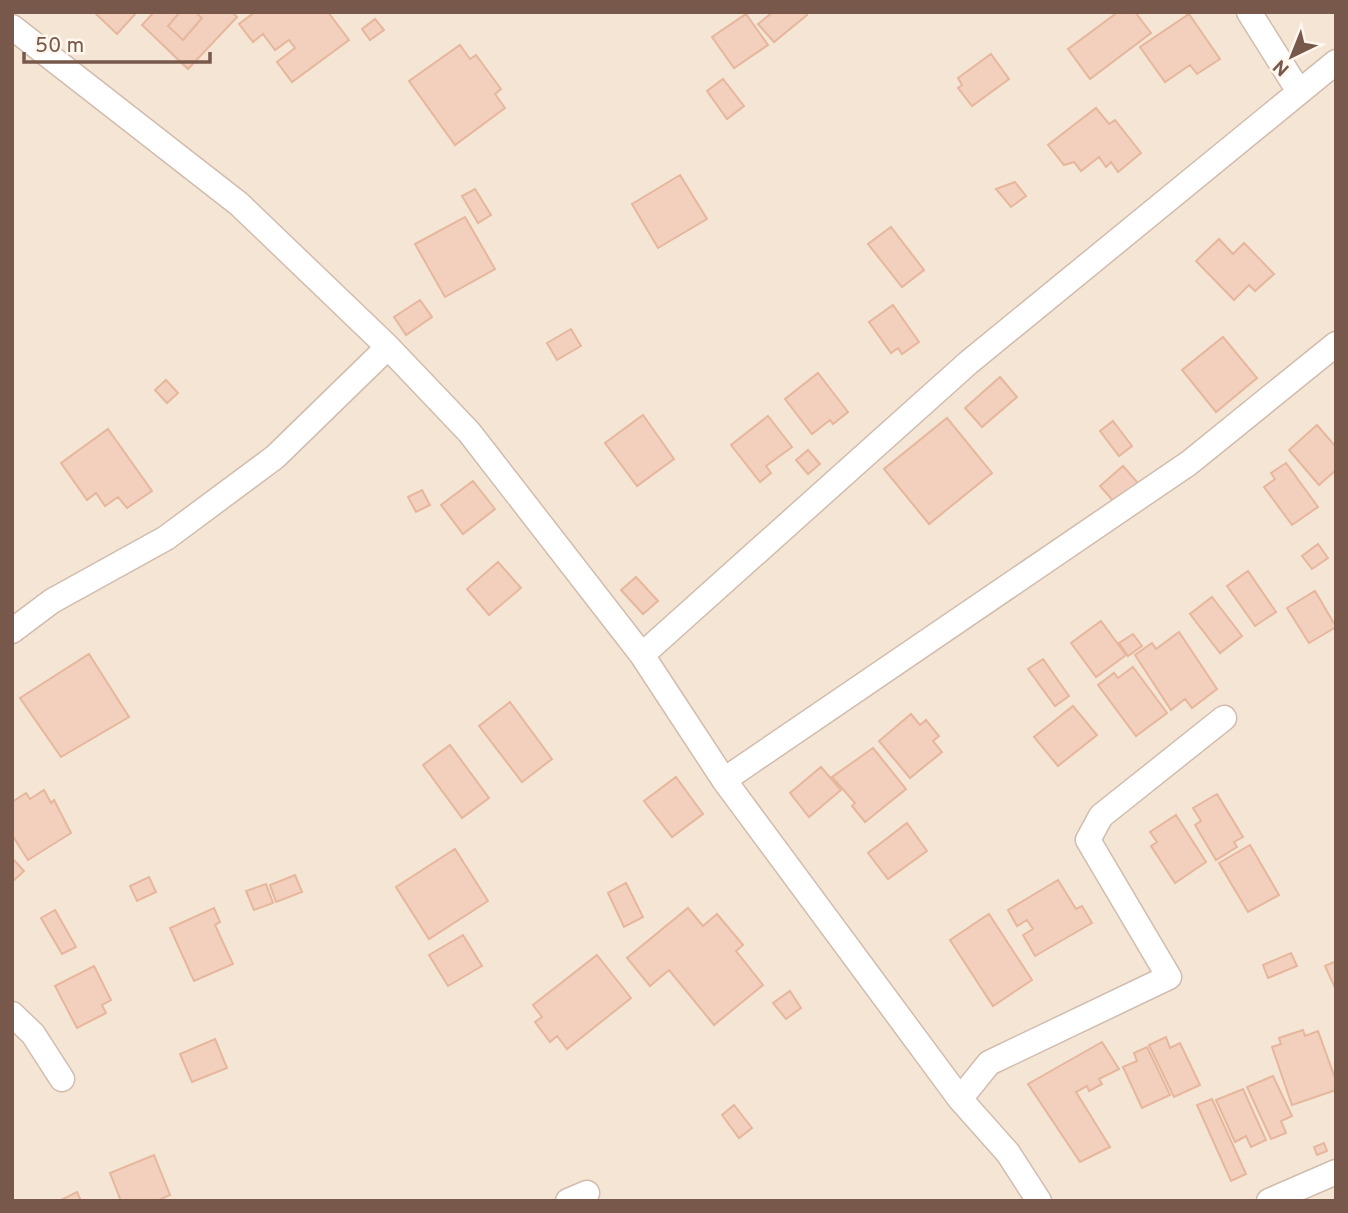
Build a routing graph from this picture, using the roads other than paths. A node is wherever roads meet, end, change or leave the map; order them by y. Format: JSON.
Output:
{"nodes":[{"id":1,"x":1248,"y":12,"type":"edge"},
{"id":2,"x":12,"y":27,"type":"edge"},
{"id":3,"x":1336,"y":62,"type":"edge"},
{"id":4,"x":1298,"y":90,"type":"junction"},
{"id":5,"x":1336,"y":344,"type":"edge"},
{"id":6,"x":388,"y":347,"type":"junction"},
{"id":7,"x":12,"y":631,"type":"edge"},
{"id":8,"x":642,"y":655,"type":"junction"},
{"id":9,"x":1224,"y":718,"type":"dead end"},
{"id":10,"x":724,"y":780,"type":"junction"},
{"id":11,"x":12,"y":1013,"type":"edge"},
{"id":12,"x":62,"y":1079,"type":"dead end"},
{"id":13,"x":960,"y":1099,"type":"junction"},
{"id":14,"x":1336,"y":1172,"type":"edge"},
{"id":15,"x":1039,"y":1201,"type":"edge"},
{"id":16,"x":1269,"y":1201,"type":"edge"}],
"edges":[{"from":1,"to":4,"type":"street"},
{"from":2,"to":6,"type":"street"},
{"from":3,"to":4,"type":"street"},
{"from":4,"to":8,"type":"street"},
{"from":5,"to":10,"type":"street"},
{"from":6,"to":7,"type":"street"},
{"from":6,"to":8,"type":"street"},
{"from":8,"to":10,"type":"street"},
{"from":9,"to":13,"type":"street"},
{"from":10,"to":13,"type":"street"},
{"from":11,"to":12,"type":"street"},
{"from":13,"to":15,"type":"street"},
{"from":14,"to":16,"type":"street"}]}
